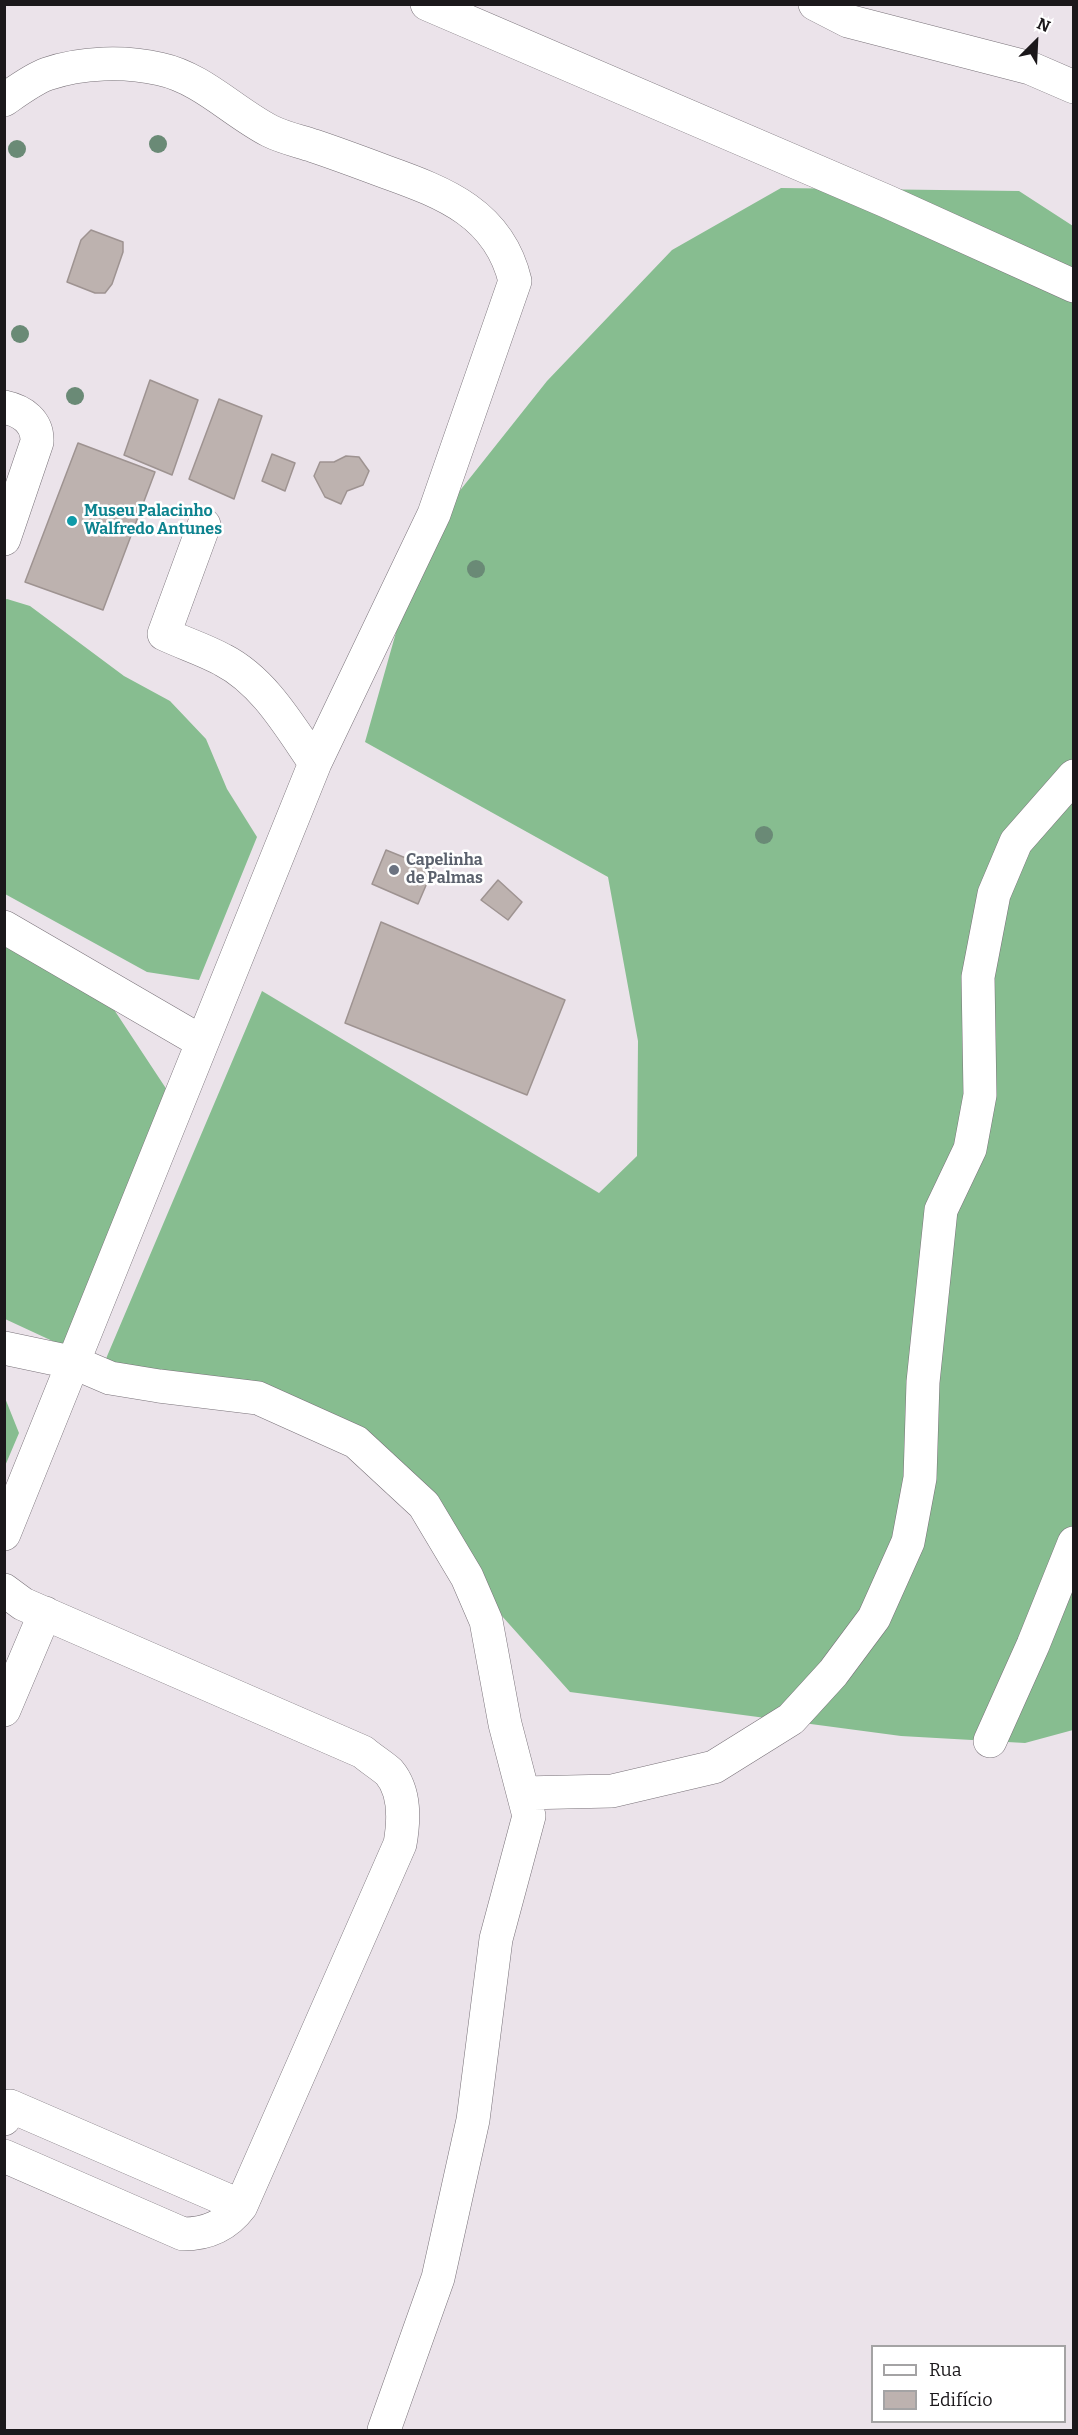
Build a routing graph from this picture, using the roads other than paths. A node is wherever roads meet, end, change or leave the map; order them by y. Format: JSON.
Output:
{"nodes":[{"id":1,"x":815,"y":4,"type":"edge"},
{"id":2,"x":434,"y":6,"type":"edge"},
{"id":3,"x":1074,"y":87,"type":"edge"},
{"id":4,"x":4,"y":100,"type":"edge"},
{"id":5,"x":1074,"y":286,"type":"edge"},
{"id":6,"x":4,"y":407,"type":"edge"},
{"id":7,"x":204,"y":525,"type":"dead end"},
{"id":8,"x":4,"y":539,"type":"edge"},
{"id":9,"x":315,"y":763,"type":"junction"},
{"id":10,"x":1074,"y":776,"type":"edge"},
{"id":11,"x":4,"y":927,"type":"edge"},
{"id":12,"x":202,"y":1041,"type":"junction"},
{"id":13,"x":4,"y":1348,"type":"edge"},
{"id":14,"x":75,"y":1363,"type":"junction"},
{"id":15,"x":4,"y":1534,"type":"edge"},
{"id":16,"x":1074,"y":1543,"type":"edge"},
{"id":17,"x":4,"y":1590,"type":"edge"},
{"id":18,"x":45,"y":1613,"type":"junction"},
{"id":19,"x":4,"y":1710,"type":"edge"},
{"id":20,"x":990,"y":1741,"type":"dead end"},
{"id":21,"x":523,"y":1793,"type":"junction"},
{"id":22,"x":4,"y":2119,"type":"edge"},
{"id":23,"x":4,"y":2156,"type":"edge"},
{"id":24,"x":241,"y":2206,"type":"junction"},
{"id":25,"x":384,"y":2430,"type":"edge"}],
"edges":[{"from":1,"to":3,"type":"street"},
{"from":2,"to":5,"type":"street"},
{"from":4,"to":9,"type":"street"},
{"from":6,"to":8,"type":"street"},
{"from":7,"to":9,"type":"street"},
{"from":9,"to":12,"type":"street"},
{"from":10,"to":21,"type":"street"},
{"from":11,"to":12,"type":"street"},
{"from":12,"to":14,"type":"street"},
{"from":13,"to":14,"type":"street"},
{"from":14,"to":15,"type":"street"},
{"from":14,"to":21,"type":"street"},
{"from":16,"to":20,"type":"street"},
{"from":17,"to":18,"type":"street"},
{"from":18,"to":19,"type":"street"},
{"from":18,"to":24,"type":"street"},
{"from":21,"to":25,"type":"street"},
{"from":22,"to":24,"type":"street"},
{"from":23,"to":24,"type":"street"}]}
